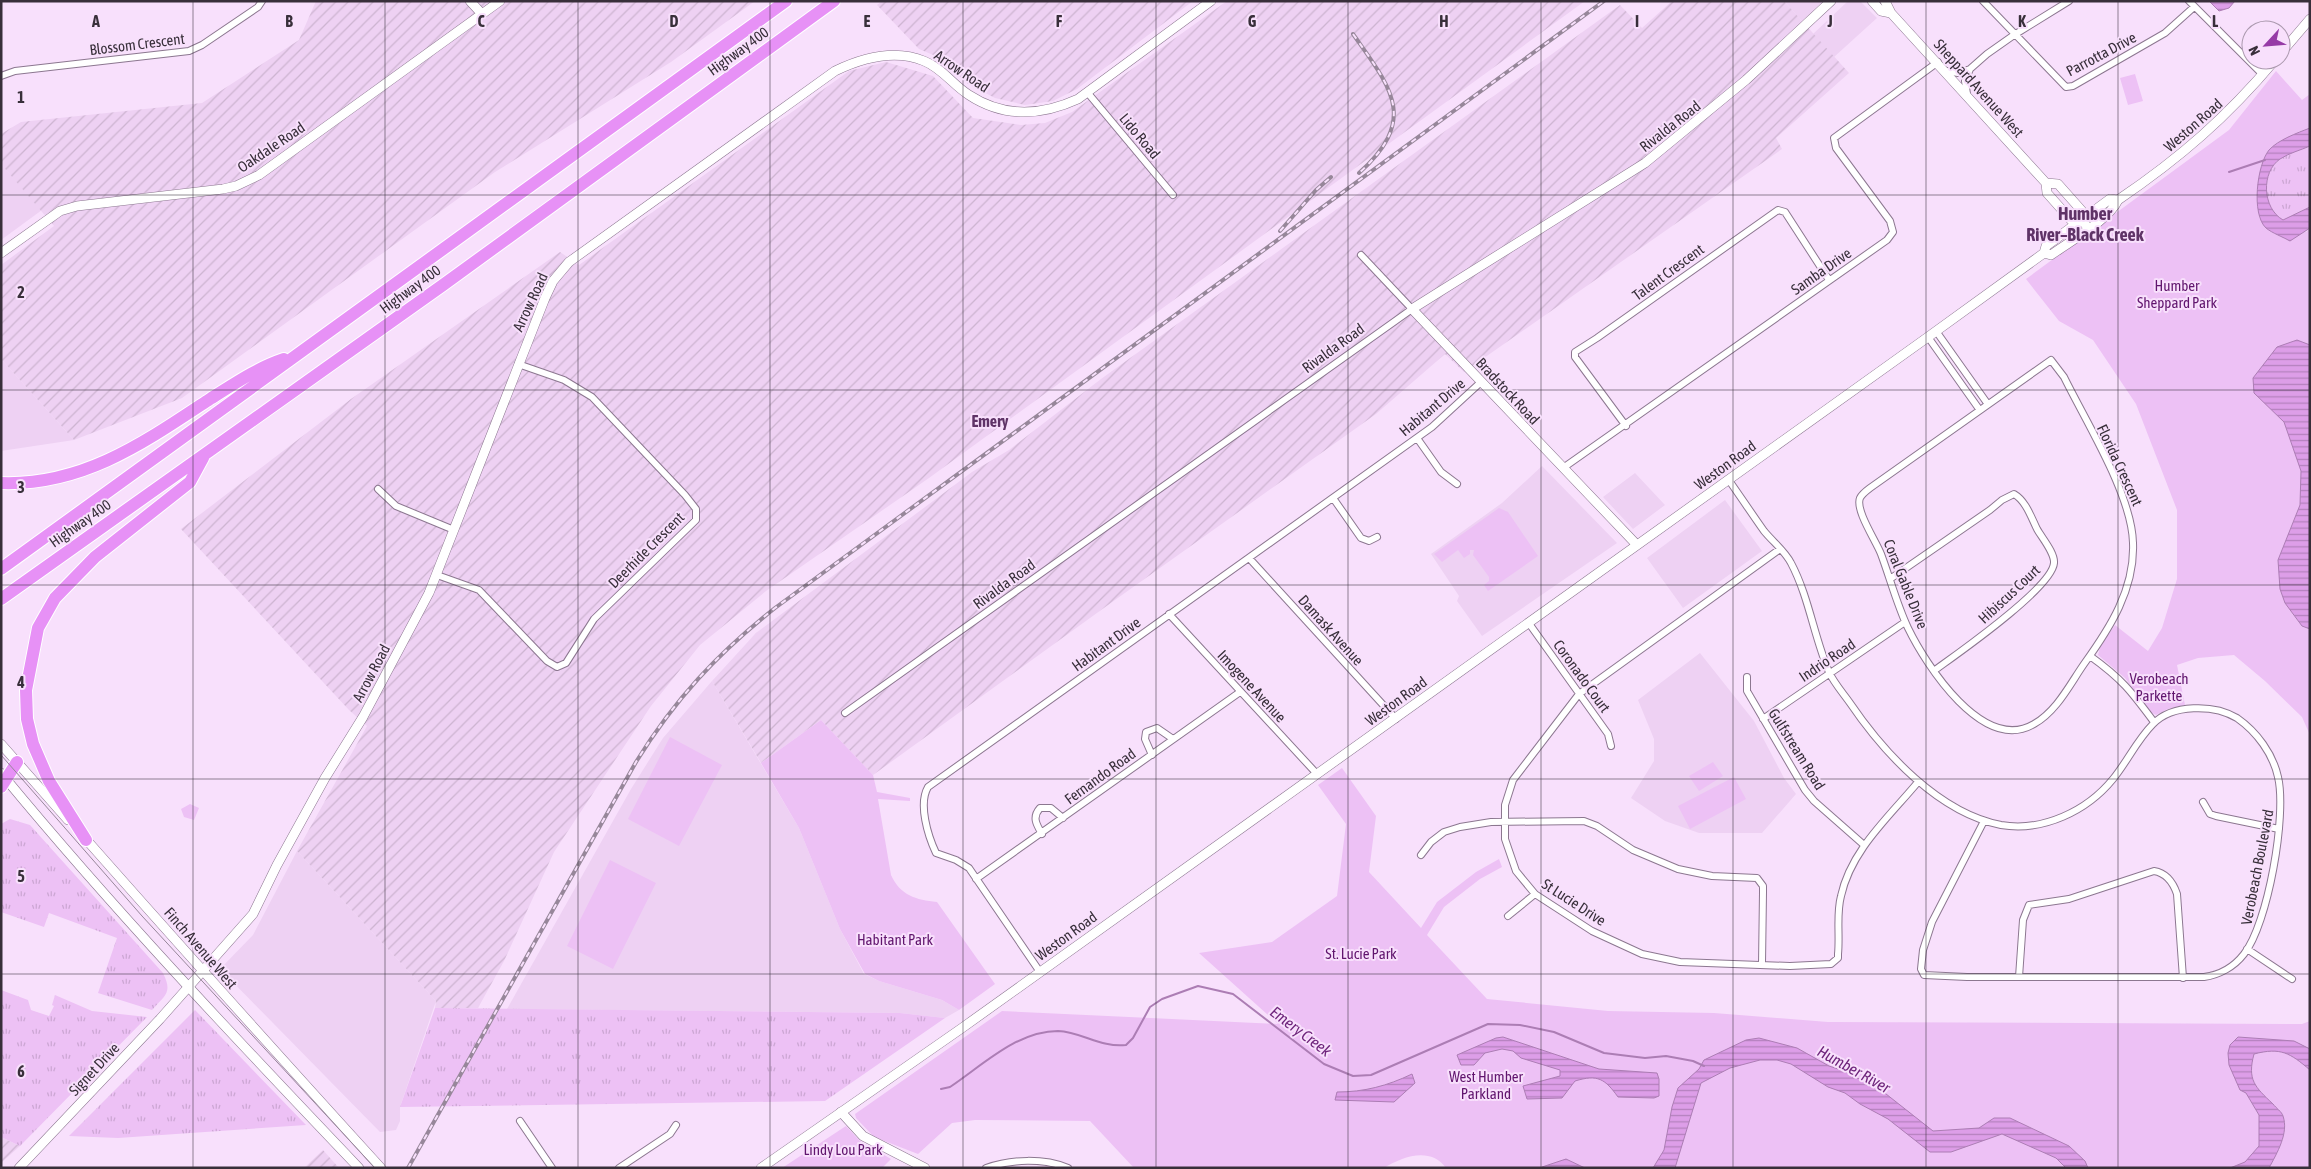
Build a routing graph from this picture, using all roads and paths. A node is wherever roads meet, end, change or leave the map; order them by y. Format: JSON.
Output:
{"nodes":[{"id":1,"x":262,"y":1,"type":"edge"},
{"id":2,"x":470,"y":1,"type":"edge"},
{"id":3,"x":500,"y":1,"type":"edge"},
{"id":4,"x":786,"y":1,"type":"edge"},
{"id":5,"x":834,"y":1,"type":"edge"},
{"id":6,"x":1211,"y":1,"type":"edge"},
{"id":7,"x":1831,"y":1,"type":"edge"},
{"id":8,"x":1872,"y":1,"type":"edge"},
{"id":9,"x":1885,"y":1,"type":"edge"},
{"id":10,"x":1983,"y":1,"type":"edge"},
{"id":11,"x":2069,"y":1,"type":"edge"},
{"id":12,"x":2189,"y":1,"type":"edge"},
{"id":13,"x":2194,"y":7,"type":"junction"},
{"id":14,"x":1891,"y":13,"type":"junction"},
{"id":15,"x":482,"y":14,"type":"junction"},
{"id":16,"x":2310,"y":18,"type":"edge"},
{"id":17,"x":2014,"y":34,"type":"junction"},
{"id":18,"x":2291,"y":41,"type":"edge"},
{"id":19,"x":1938,"y":62,"type":"junction"},
{"id":20,"x":1970,"y":69,"type":"junction"},
{"id":21,"x":2267,"y":70,"type":"edge"},
{"id":22,"x":1946,"y":71,"type":"junction"},
{"id":23,"x":2263,"y":75,"type":"junction"},
{"id":24,"x":1,"y":76,"type":"edge"},
{"id":25,"x":1087,"y":92,"type":"junction"},
{"id":26,"x":1967,"y":94,"type":"junction"},
{"id":27,"x":2046,"y":182,"type":"junction"},
{"id":28,"x":1173,"y":195,"type":"dead end"},
{"id":29,"x":2118,"y":200,"type":"junction"},
{"id":30,"x":2082,"y":220,"type":"junction"},
{"id":31,"x":2088,"y":228,"type":"junction"},
{"id":32,"x":1,"y":253,"type":"edge"},
{"id":33,"x":2044,"y":253,"type":"junction"},
{"id":34,"x":1361,"y":255,"type":"dead end"},
{"id":35,"x":1829,"y":280,"type":"junction"},
{"id":36,"x":1412,"y":309,"type":"junction"},
{"id":37,"x":1936,"y":331,"type":"junction"},
{"id":38,"x":1928,"y":336,"type":"junction"},
{"id":39,"x":296,"y":355,"type":"junction"},
{"id":40,"x":518,"y":364,"type":"junction"},
{"id":41,"x":1481,"y":382,"type":"junction"},
{"id":42,"x":1987,"y":403,"type":"junction"},
{"id":43,"x":1979,"y":409,"type":"junction"},
{"id":44,"x":1626,"y":426,"type":"junction"},
{"id":45,"x":1417,"y":438,"type":"junction"},
{"id":46,"x":204,"y":456,"type":"junction"},
{"id":47,"x":1563,"y":468,"type":"junction"},
{"id":48,"x":1728,"y":479,"type":"junction"},
{"id":49,"x":1,"y":484,"type":"edge"},
{"id":50,"x":1457,"y":484,"type":"dead end"},
{"id":51,"x":378,"y":489,"type":"dead end"},
{"id":52,"x":1333,"y":498,"type":"junction"},
{"id":53,"x":454,"y":530,"type":"junction"},
{"id":54,"x":1377,"y":537,"type":"dead end"},
{"id":55,"x":1636,"y":544,"type":"junction"},
{"id":56,"x":1780,"y":549,"type":"junction"},
{"id":57,"x":1249,"y":558,"type":"junction"},
{"id":58,"x":1,"y":569,"type":"edge"},
{"id":59,"x":437,"y":575,"type":"junction"},
{"id":60,"x":1890,"y":579,"type":"junction"},
{"id":61,"x":1,"y":599,"type":"edge"},
{"id":62,"x":1169,"y":614,"type":"junction"},
{"id":63,"x":1528,"y":622,"type":"junction"},
{"id":64,"x":1905,"y":622,"type":"junction"},
{"id":65,"x":2090,"y":656,"type":"junction"},
{"id":66,"x":1935,"y":670,"type":"junction"},
{"id":67,"x":1830,"y":674,"type":"junction"},
{"id":68,"x":1747,"y":677,"type":"dead end"},
{"id":69,"x":1240,"y":692,"type":"junction"},
{"id":70,"x":1579,"y":694,"type":"junction"},
{"id":71,"x":845,"y":713,"type":"dead end"},
{"id":72,"x":1396,"y":719,"type":"junction"},
{"id":73,"x":1763,"y":719,"type":"junction"},
{"id":74,"x":2154,"y":722,"type":"junction"},
{"id":75,"x":1173,"y":739,"type":"junction"},
{"id":76,"x":1,"y":744,"type":"edge"},
{"id":77,"x":1611,"y":746,"type":"dead end"},
{"id":78,"x":1152,"y":755,"type":"junction"},
{"id":79,"x":17,"y":762,"type":"junction"},
{"id":80,"x":1317,"y":774,"type":"junction"},
{"id":81,"x":3,"y":780,"type":"edge"},
{"id":82,"x":1918,"y":782,"type":"junction"},
{"id":83,"x":2203,"y":802,"type":"dead end"},
{"id":84,"x":1063,"y":818,"type":"junction"},
{"id":85,"x":1984,"y":821,"type":"junction"},
{"id":86,"x":1505,"y":823,"type":"junction"},
{"id":87,"x":2280,"y":829,"type":"junction"},
{"id":88,"x":1042,"y":834,"type":"junction"},
{"id":89,"x":86,"y":840,"type":"junction"},
{"id":90,"x":1864,"y":845,"type":"junction"},
{"id":91,"x":1421,"y":855,"type":"dead end"},
{"id":92,"x":976,"y":880,"type":"junction"},
{"id":93,"x":1534,"y":894,"type":"junction"},
{"id":94,"x":1508,"y":916,"type":"dead end"},
{"id":95,"x":2247,"y":950,"type":"junction"},
{"id":96,"x":1762,"y":964,"type":"junction"},
{"id":97,"x":202,"y":971,"type":"junction"},
{"id":98,"x":1040,"y":972,"type":"junction"},
{"id":99,"x":2019,"y":977,"type":"junction"},
{"id":100,"x":2184,"y":978,"type":"junction"},
{"id":101,"x":2292,"y":979,"type":"dead end"},
{"id":102,"x":187,"y":987,"type":"junction"},
{"id":103,"x":842,"y":1112,"type":"junction"},
{"id":104,"x":520,"y":1122,"type":"dead end"},
{"id":105,"x":676,"y":1125,"type":"dead end"},
{"id":106,"x":19,"y":1168,"type":"edge"},
{"id":107,"x":359,"y":1168,"type":"edge"},
{"id":108,"x":381,"y":1168,"type":"edge"},
{"id":109,"x":552,"y":1168,"type":"edge"},
{"id":110,"x":619,"y":1168,"type":"edge"},
{"id":111,"x":761,"y":1168,"type":"edge"},
{"id":112,"x":926,"y":1168,"type":"edge"},
{"id":113,"x":986,"y":1168,"type":"edge"},
{"id":114,"x":1068,"y":1168,"type":"edge"}],
"edges":[{"from":1,"to":24,"type":"street","name":"Blossom Crescent"},
{"from":2,"to":15,"type":"main road"},
{"from":3,"to":15,"type":"main road","name":"Oakdale Road"},
{"from":4,"to":39,"type":"highway","name":"Highway 400"},
{"from":5,"to":46,"type":"highway","name":"Highway 400"},
{"from":6,"to":25,"type":"main road","name":"Arrow Road"},
{"from":7,"to":36,"type":"main road","name":"Rivalda Road"},
{"from":8,"to":14,"type":"main road","name":"Sheppard Avenue West"},
{"from":9,"to":14,"type":"main road","name":"Sheppard Avenue West"},
{"from":10,"to":17,"type":"street","name":"Parrotta Drive"},
{"from":11,"to":17,"type":"street"},
{"from":12,"to":13,"type":"street"},
{"from":13,"to":17,"type":"street","name":"Parrotta Drive"},
{"from":13,"to":23,"type":"street"},
{"from":14,"to":19,"type":"main road","name":"Sheppard Avenue West"},
{"from":15,"to":32,"type":"main road","name":"Oakdale Road"},
{"from":16,"to":18,"type":"main road"},
{"from":17,"to":20,"type":"street"},
{"from":19,"to":22,"type":"main road","name":"Sheppard Avenue West"},
{"from":19,"to":35,"type":"street","name":"Samba Drive"},
{"from":20,"to":22,"type":"street"},
{"from":20,"to":26,"type":"street"},
{"from":21,"to":23,"type":"main road","name":"Weston Road"},
{"from":22,"to":26,"type":"main road","name":"Sheppard Avenue West"},
{"from":23,"to":29,"type":"main road","name":"Weston Road"},
{"from":25,"to":28,"type":"street","name":"Lido Road"},
{"from":25,"to":40,"type":"main road","name":"Arrow Road"},
{"from":26,"to":27,"type":"main road","name":"Sheppard Avenue West"},
{"from":27,"to":30,"type":"main road","name":"Sheppard Avenue West"},
{"from":27,"to":30,"type":"main road","name":"Sheppard Avenue West"},
{"from":29,"to":30,"type":"main road","name":"Weston Road"},
{"from":29,"to":31,"type":"main road","name":"Weston Road"},
{"from":30,"to":31,"type":"main road","name":"Sheppard Avenue West"},
{"from":30,"to":33,"type":"main road","name":"Weston Road"},
{"from":31,"to":33,"type":"main road","name":"Weston Road"},
{"from":33,"to":37,"type":"main road","name":"Weston Road"},
{"from":34,"to":36,"type":"street","name":"Bradstock Road"},
{"from":35,"to":44,"type":"street","name":"Samba Drive"},
{"from":35,"to":44,"type":"street","name":"Talent Crescent"},
{"from":36,"to":41,"type":"main road","name":"Bradstock Road"},
{"from":36,"to":71,"type":"street","name":"Rivalda Road"},
{"from":37,"to":38,"type":"main road","name":"Weston Road"},
{"from":37,"to":42,"type":"street"},
{"from":38,"to":43,"type":"street"},
{"from":38,"to":48,"type":"main road","name":"Weston Road"},
{"from":39,"to":49,"type":"highway"},
{"from":39,"to":58,"type":"highway","name":"Highway 400"},
{"from":40,"to":53,"type":"main road","name":"Arrow Road"},
{"from":40,"to":59,"type":"street","name":"Deerhide Crescent"},
{"from":41,"to":45,"type":"street","name":"Habitant Drive"},
{"from":41,"to":47,"type":"main road","name":"Bradstock Road"},
{"from":42,"to":43,"type":"street","name":"Coral Gable Drive"},
{"from":42,"to":65,"type":"street","name":"Florida Crescent"},
{"from":43,"to":60,"type":"street","name":"Coral Gable Drive"},
{"from":44,"to":47,"type":"street","name":"Samba Drive"},
{"from":45,"to":50,"type":"street"},
{"from":45,"to":52,"type":"street","name":"Habitant Drive"},
{"from":46,"to":61,"type":"highway","name":"Highway 400"},
{"from":46,"to":89,"type":"highway"},
{"from":47,"to":55,"type":"main road","name":"Bradstock Road"},
{"from":48,"to":55,"type":"main road","name":"Weston Road"},
{"from":48,"to":56,"type":"street","name":"Verobeach Boulevard"},
{"from":51,"to":53,"type":"street"},
{"from":52,"to":54,"type":"street"},
{"from":52,"to":57,"type":"street","name":"Habitant Drive"},
{"from":53,"to":59,"type":"main road","name":"Arrow Road"},
{"from":55,"to":63,"type":"main road","name":"Weston Road"},
{"from":56,"to":67,"type":"street","name":"Verobeach Boulevard"},
{"from":56,"to":70,"type":"street","name":"St Lucie Drive"},
{"from":57,"to":62,"type":"street","name":"Habitant Drive"},
{"from":57,"to":72,"type":"street","name":"Damask Avenue"},
{"from":59,"to":97,"type":"main road","name":"Arrow Road"},
{"from":60,"to":64,"type":"street","name":"Coral Gable Drive"},
{"from":60,"to":66,"type":"street","name":"Hibiscus Court"},
{"from":62,"to":69,"type":"street","name":"Imogene Avenue"},
{"from":62,"to":92,"type":"street","name":"Habitant Drive"},
{"from":63,"to":70,"type":"street","name":"Coronado Court"},
{"from":63,"to":72,"type":"main road","name":"Weston Road"},
{"from":64,"to":66,"type":"street","name":"Coral Gable Drive"},
{"from":64,"to":67,"type":"street","name":"Indrio Road"},
{"from":65,"to":66,"type":"street","name":"Coral Gable Drive"},
{"from":65,"to":74,"type":"street"},
{"from":67,"to":73,"type":"street","name":"Indrio Road"},
{"from":67,"to":82,"type":"street","name":"Verobeach Boulevard"},
{"from":68,"to":73,"type":"street","name":"Gulfstream Road"},
{"from":69,"to":75,"type":"street","name":"Fernando Road"},
{"from":69,"to":80,"type":"street","name":"Imogene Avenue"},
{"from":70,"to":77,"type":"street","name":"Coronado Court"},
{"from":70,"to":86,"type":"street","name":"St Lucie Drive"},
{"from":72,"to":80,"type":"main road","name":"Weston Road"},
{"from":73,"to":90,"type":"street","name":"Gulfstream Road"},
{"from":74,"to":85,"type":"street","name":"Verobeach Boulevard"},
{"from":74,"to":87,"type":"street","name":"Verobeach Boulevard"},
{"from":75,"to":78,"type":"street","name":"Fernando Road"},
{"from":75,"to":78,"type":"street","name":"Fernando Road"},
{"from":76,"to":79,"type":"main road","name":"Finch Avenue West"},
{"from":78,"to":84,"type":"street","name":"Fernando Road"},
{"from":79,"to":81,"type":"highway"},
{"from":79,"to":89,"type":"main road","name":"Finch Avenue West"},
{"from":80,"to":98,"type":"main road","name":"Weston Road"},
{"from":81,"to":102,"type":"main road"},
{"from":82,"to":85,"type":"street","name":"Verobeach Boulevard"},
{"from":82,"to":90,"type":"street","name":"St Lucie Drive"},
{"from":83,"to":87,"type":"street"},
{"from":84,"to":88,"type":"street","name":"Fernando Road"},
{"from":84,"to":88,"type":"street","name":"Fernando Road"},
{"from":85,"to":99,"type":"street","name":"Verobeach Boulevard"},
{"from":86,"to":91,"type":"street"},
{"from":86,"to":93,"type":"street","name":"St Lucie Drive"},
{"from":86,"to":96,"type":"street"},
{"from":87,"to":95,"type":"street","name":"Verobeach Boulevard"},
{"from":88,"to":92,"type":"street","name":"Fernando Road"},
{"from":89,"to":97,"type":"main road","name":"Finch Avenue West"},
{"from":90,"to":96,"type":"street","name":"St Lucie Drive"},
{"from":92,"to":98,"type":"street","name":"Habitant Drive"},
{"from":93,"to":94,"type":"street"},
{"from":93,"to":96,"type":"street","name":"St Lucie Drive"},
{"from":95,"to":100,"type":"street","name":"Verobeach Boulevard"},
{"from":95,"to":101,"type":"street"},
{"from":97,"to":102,"type":"main road","name":"Arrow Road"},
{"from":97,"to":108,"type":"main road","name":"Finch Avenue West"},
{"from":98,"to":103,"type":"main road","name":"Weston Road"},
{"from":99,"to":100,"type":"street","name":"Verobeach Boulevard"},
{"from":99,"to":100,"type":"street"},
{"from":102,"to":106,"type":"main road","name":"Signet Drive"},
{"from":102,"to":107,"type":"main road"},
{"from":103,"to":111,"type":"main road","name":"Weston Road"},
{"from":103,"to":112,"type":"main road"},
{"from":104,"to":109,"type":"street"},
{"from":105,"to":110,"type":"street"},
{"from":113,"to":114,"type":"street"}]}
